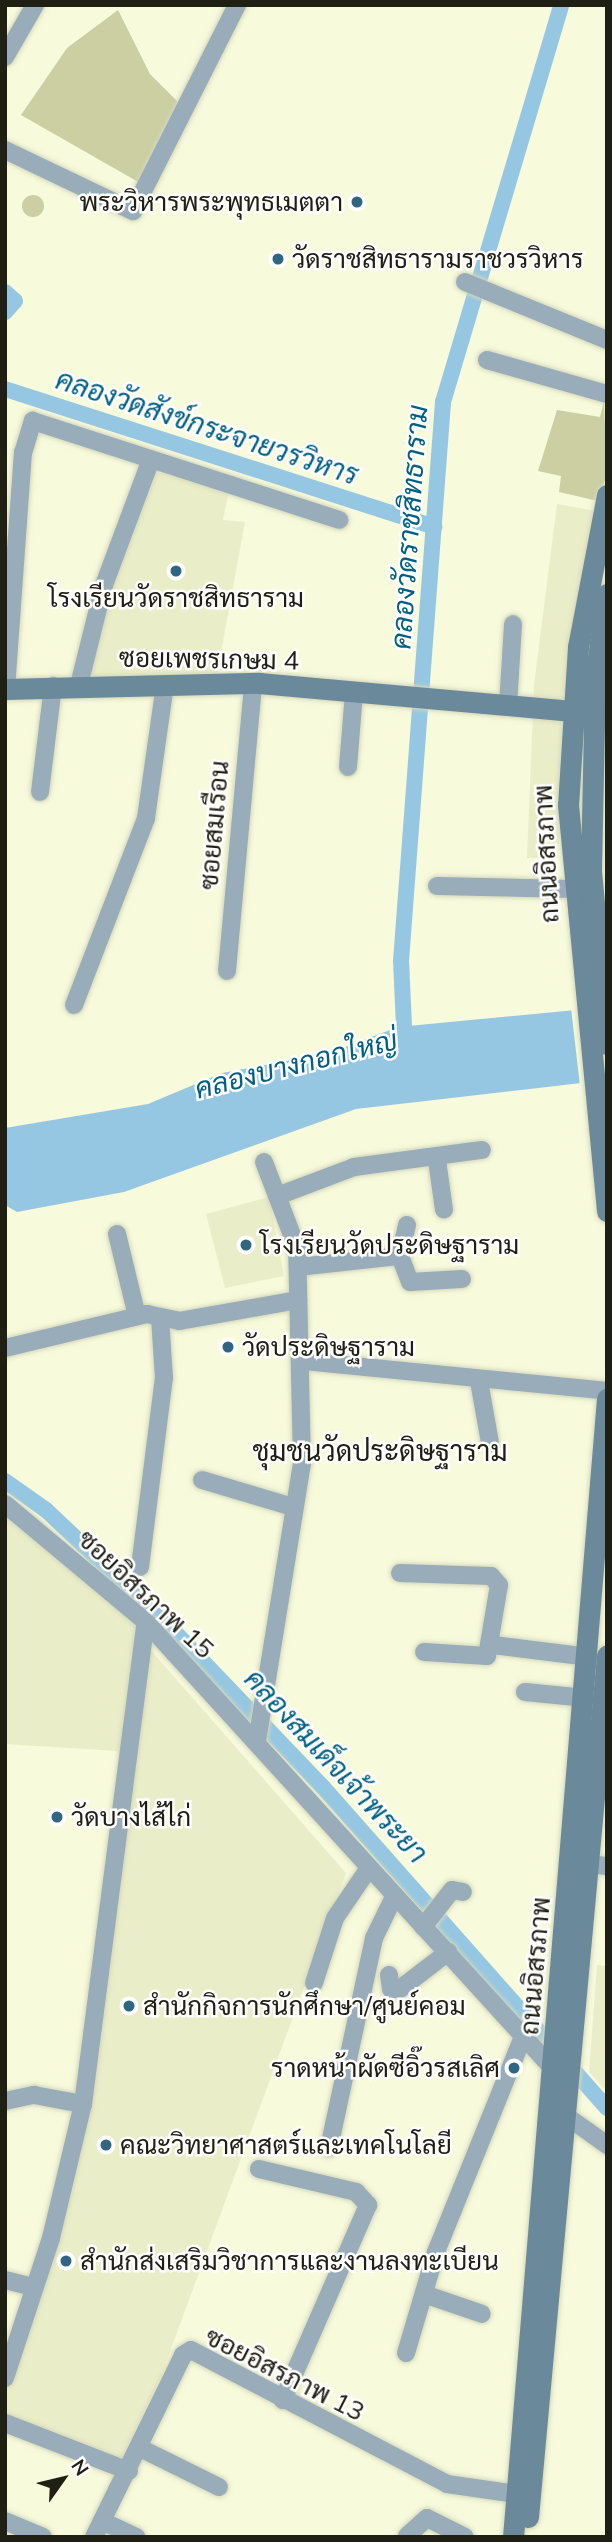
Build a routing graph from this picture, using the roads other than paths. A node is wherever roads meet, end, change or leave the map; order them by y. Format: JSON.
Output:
{"nodes":[{"id":1,"x":35,"y":5,"type":"edge"},
{"id":2,"x":237,"y":5,"type":"edge"},
{"id":3,"x":5,"y":57,"type":"edge"},
{"id":4,"x":5,"y":150,"type":"edge"},
{"id":5,"x":465,"y":282,"type":"dead end"},
{"id":6,"x":607,"y":340,"type":"edge"},
{"id":7,"x":487,"y":360,"type":"dead end"},
{"id":8,"x":607,"y":394,"type":"edge"},
{"id":9,"x":151,"y":459,"type":"junction"},
{"id":10,"x":607,"y":495,"type":"edge"},
{"id":11,"x":339,"y":520,"type":"dead end"},
{"id":12,"x":607,"y":594,"type":"edge"},
{"id":13,"x":513,"y":624,"type":"dead end"},
{"id":14,"x":603,"y":656,"type":"edge"},
{"id":15,"x":253,"y":684,"type":"junction"},
{"id":16,"x":79,"y":685,"type":"junction"},
{"id":17,"x":165,"y":685,"type":"junction"},
{"id":18,"x":53,"y":686,"type":"junction"},
{"id":19,"x":6,"y":689,"type":"edge"},
{"id":20,"x":354,"y":692,"type":"junction"},
{"id":21,"x":508,"y":706,"type":"junction"},
{"id":22,"x":572,"y":709,"type":"junction"},
{"id":23,"x":595,"y":713,"type":"junction"},
{"id":24,"x":348,"y":766,"type":"dead end"},
{"id":25,"x":40,"y":792,"type":"dead end"},
{"id":26,"x":437,"y":886,"type":"dead end"},
{"id":27,"x":588,"y":891,"type":"edge"},
{"id":28,"x":227,"y":971,"type":"dead end"},
{"id":29,"x":74,"y":1005,"type":"dead end"},
{"id":30,"x":607,"y":1044,"type":"edge"},
{"id":31,"x":482,"y":1150,"type":"dead end"},
{"id":32,"x":437,"y":1160,"type":"junction"},
{"id":33,"x":264,"y":1162,"type":"dead end"},
{"id":34,"x":280,"y":1195,"type":"junction"},
{"id":35,"x":444,"y":1210,"type":"dead end"},
{"id":36,"x":607,"y":1211,"type":"edge"},
{"id":37,"x":407,"y":1225,"type":"dead end"},
{"id":38,"x":117,"y":1234,"type":"dead end"},
{"id":39,"x":400,"y":1256,"type":"junction"},
{"id":40,"x":298,"y":1267,"type":"junction"},
{"id":41,"x":462,"y":1279,"type":"dead end"},
{"id":42,"x":298,"y":1300,"type":"junction"},
{"id":43,"x":137,"y":1316,"type":"junction"},
{"id":44,"x":160,"y":1318,"type":"junction"},
{"id":45,"x":5,"y":1348,"type":"edge"},
{"id":46,"x":303,"y":1361,"type":"junction"},
{"id":47,"x":479,"y":1381,"type":"junction"},
{"id":48,"x":607,"y":1391,"type":"edge"},
{"id":49,"x":607,"y":1399,"type":"edge"},
{"id":50,"x":490,"y":1443,"type":"dead end"},
{"id":51,"x":202,"y":1480,"type":"dead end"},
{"id":52,"x":6,"y":1505,"type":"edge"},
{"id":53,"x":293,"y":1507,"type":"junction"},
{"id":54,"x":603,"y":1515,"type":"edge"},
{"id":55,"x":140,"y":1567,"type":"dead end"},
{"id":56,"x":400,"y":1573,"type":"dead end"},
{"id":57,"x":146,"y":1622,"type":"junction"},
{"id":58,"x":493,"y":1645,"type":"junction"},
{"id":59,"x":424,"y":1652,"type":"dead end"},
{"id":60,"x":598,"y":1657,"type":"edge"},
{"id":61,"x":525,"y":1692,"type":"dead end"},
{"id":62,"x":586,"y":1698,"type":"junction"},
{"id":63,"x":261,"y":1728,"type":"junction"},
{"id":64,"x":598,"y":1865,"type":"edge"},
{"id":65,"x":369,"y":1868,"type":"junction"},
{"id":66,"x":463,"y":1892,"type":"dead end"},
{"id":67,"x":394,"y":1897,"type":"junction"},
{"id":68,"x":430,"y":1919,"type":"junction"},
{"id":69,"x":448,"y":1952,"type":"junction"},
{"id":70,"x":389,"y":1975,"type":"dead end"},
{"id":71,"x":314,"y":1983,"type":"dead end"},
{"id":72,"x":523,"y":2037,"type":"junction"},
{"id":73,"x":563,"y":2059,"type":"junction"},
{"id":74,"x":5,"y":2101,"type":"edge"},
{"id":75,"x":83,"y":2104,"type":"junction"},
{"id":76,"x":569,"y":2118,"type":"junction"},
{"id":77,"x":607,"y":2145,"type":"edge"},
{"id":78,"x":329,"y":2148,"type":"dead end"},
{"id":79,"x":259,"y":2169,"type":"dead end"},
{"id":80,"x":5,"y":2280,"type":"edge"},
{"id":81,"x":34,"y":2287,"type":"junction"},
{"id":82,"x":424,"y":2294,"type":"junction"},
{"id":83,"x":482,"y":2314,"type":"dead end"},
{"id":84,"x":406,"y":2353,"type":"dead end"},
{"id":85,"x":5,"y":2378,"type":"edge"},
{"id":86,"x":283,"y":2400,"type":"junction"},
{"id":87,"x":5,"y":2423,"type":"edge"},
{"id":88,"x":139,"y":2448,"type":"junction"},
{"id":89,"x":129,"y":2471,"type":"junction"},
{"id":90,"x":219,"y":2487,"type":"dead end"},
{"id":91,"x":516,"y":2494,"type":"junction"},
{"id":92,"x":5,"y":2521,"type":"edge"},
{"id":93,"x":103,"y":2521,"type":"junction"},
{"id":94,"x":407,"y":2536,"type":"edge"},
{"id":95,"x":43,"y":2537,"type":"edge"},
{"id":96,"x":94,"y":2537,"type":"edge"},
{"id":97,"x":137,"y":2537,"type":"edge"},
{"id":98,"x":465,"y":2537,"type":"edge"},
{"id":99,"x":513,"y":2537,"type":"edge"},
{"id":100,"x":526,"y":2537,"type":"edge"}],
"edges":[{"from":1,"to":3,"type":"street"},
{"from":2,"to":4,"type":"street"},
{"from":5,"to":6,"type":"street"},
{"from":7,"to":8,"type":"street"},
{"from":9,"to":11,"type":"street"},
{"from":9,"to":16,"type":"street"},
{"from":9,"to":19,"type":"street"},
{"from":10,"to":22,"type":"main road","name":"ถนนอิสรภาพ"},
{"from":12,"to":14,"type":"main road"},
{"from":13,"to":21,"type":"street"},
{"from":14,"to":23,"type":"main road"},
{"from":15,"to":17,"type":"main road","name":"ซอยเพชรเกษม 4"},
{"from":15,"to":20,"type":"main road","name":"ซอยเพชรเกษม 4"},
{"from":15,"to":28,"type":"street","name":"ซอยสมเรือน"},
{"from":16,"to":17,"type":"main road","name":"ซอยเพชรเกษม 4"},
{"from":16,"to":18,"type":"main road","name":"ซอยเพชรเกษม 4"},
{"from":17,"to":29,"type":"street"},
{"from":18,"to":19,"type":"main road","name":"ซอยเพชรเกษม 4"},
{"from":18,"to":25,"type":"street"},
{"from":20,"to":21,"type":"main road","name":"ซอยเพชรเกษม 4"},
{"from":20,"to":24,"type":"street"},
{"from":21,"to":22,"type":"main road","name":"ซอยเพชรเกษม 4"},
{"from":22,"to":23,"type":"main road","name":"ซอยเพชรเกษม 4"},
{"from":22,"to":27,"type":"main road","name":"ถนนอิสรภาพ"},
{"from":23,"to":27,"type":"main road"},
{"from":26,"to":27,"type":"street"},
{"from":27,"to":30,"type":"main road"},
{"from":27,"to":36,"type":"main road","name":"ถนนอิสรภาพ"},
{"from":31,"to":32,"type":"street"},
{"from":32,"to":34,"type":"street"},
{"from":32,"to":35,"type":"street"},
{"from":33,"to":34,"type":"street"},
{"from":34,"to":40,"type":"street"},
{"from":37,"to":39,"type":"street"},
{"from":38,"to":43,"type":"street"},
{"from":39,"to":40,"type":"street"},
{"from":39,"to":41,"type":"street"},
{"from":40,"to":42,"type":"street"},
{"from":42,"to":44,"type":"street"},
{"from":42,"to":46,"type":"street"},
{"from":43,"to":44,"type":"street"},
{"from":43,"to":45,"type":"street"},
{"from":44,"to":55,"type":"street"},
{"from":46,"to":47,"type":"street"},
{"from":46,"to":53,"type":"street"},
{"from":47,"to":48,"type":"street"},
{"from":47,"to":50,"type":"street"},
{"from":49,"to":54,"type":"main road","name":"ถนนอิสรภาพ"},
{"from":51,"to":53,"type":"street"},
{"from":52,"to":57,"type":"street","name":"ซอยอิสรภาพ 15"},
{"from":53,"to":63,"type":"street"},
{"from":54,"to":60,"type":"main road","name":"ถนนอิสรภาพ"},
{"from":56,"to":58,"type":"street"},
{"from":57,"to":63,"type":"street","name":"ซอยอิสรภาพ 15"},
{"from":57,"to":75,"type":"street"},
{"from":58,"to":59,"type":"street"},
{"from":58,"to":60,"type":"street"},
{"from":60,"to":62,"type":"main road","name":"ถนนอิสรภาพ"},
{"from":60,"to":64,"type":"main road"},
{"from":61,"to":62,"type":"street"},
{"from":62,"to":73,"type":"main road","name":"ถนนอิสรภาพ"},
{"from":63,"to":65,"type":"street","name":"ซอยอิสรภาพ 15"},
{"from":64,"to":73,"type":"main road"},
{"from":65,"to":67,"type":"street","name":"ซอยอิสรภาพ 15"},
{"from":65,"to":71,"type":"street"},
{"from":66,"to":68,"type":"street"},
{"from":67,"to":68,"type":"street","name":"ซอยอิสรภาพ 15"},
{"from":67,"to":78,"type":"street"},
{"from":68,"to":69,"type":"street","name":"ซอยอิสรภาพ 15"},
{"from":69,"to":70,"type":"street"},
{"from":69,"to":72,"type":"street","name":"ซอยอิสรภาพ 15"},
{"from":72,"to":73,"type":"street","name":"ซอยอิสรภาพ 15"},
{"from":72,"to":82,"type":"street"},
{"from":73,"to":76,"type":"main road"},
{"from":73,"to":91,"type":"main road","name":"ถนนอิสรภาพ"},
{"from":74,"to":75,"type":"street"},
{"from":75,"to":81,"type":"street"},
{"from":76,"to":77,"type":"street"},
{"from":76,"to":100,"type":"main road"},
{"from":79,"to":86,"type":"street"},
{"from":80,"to":81,"type":"street"},
{"from":81,"to":85,"type":"street"},
{"from":82,"to":83,"type":"street"},
{"from":82,"to":84,"type":"street"},
{"from":86,"to":88,"type":"street","name":"ซอยอิสรภาพ 13"},
{"from":86,"to":91,"type":"street","name":"ซอยอิสรภาพ 13"},
{"from":87,"to":89,"type":"street"},
{"from":88,"to":89,"type":"street","name":"ซอยอิสรภาพ 13"},
{"from":88,"to":90,"type":"street"},
{"from":89,"to":93,"type":"street","name":"ซอยอิสรภาพ 13"},
{"from":91,"to":99,"type":"main road","name":"ถนนอิสรภาพ"},
{"from":92,"to":95,"type":"street"},
{"from":93,"to":96,"type":"street","name":"ซอยอิสรภาพ 13"},
{"from":93,"to":97,"type":"street"},
{"from":94,"to":98,"type":"street"}]}
